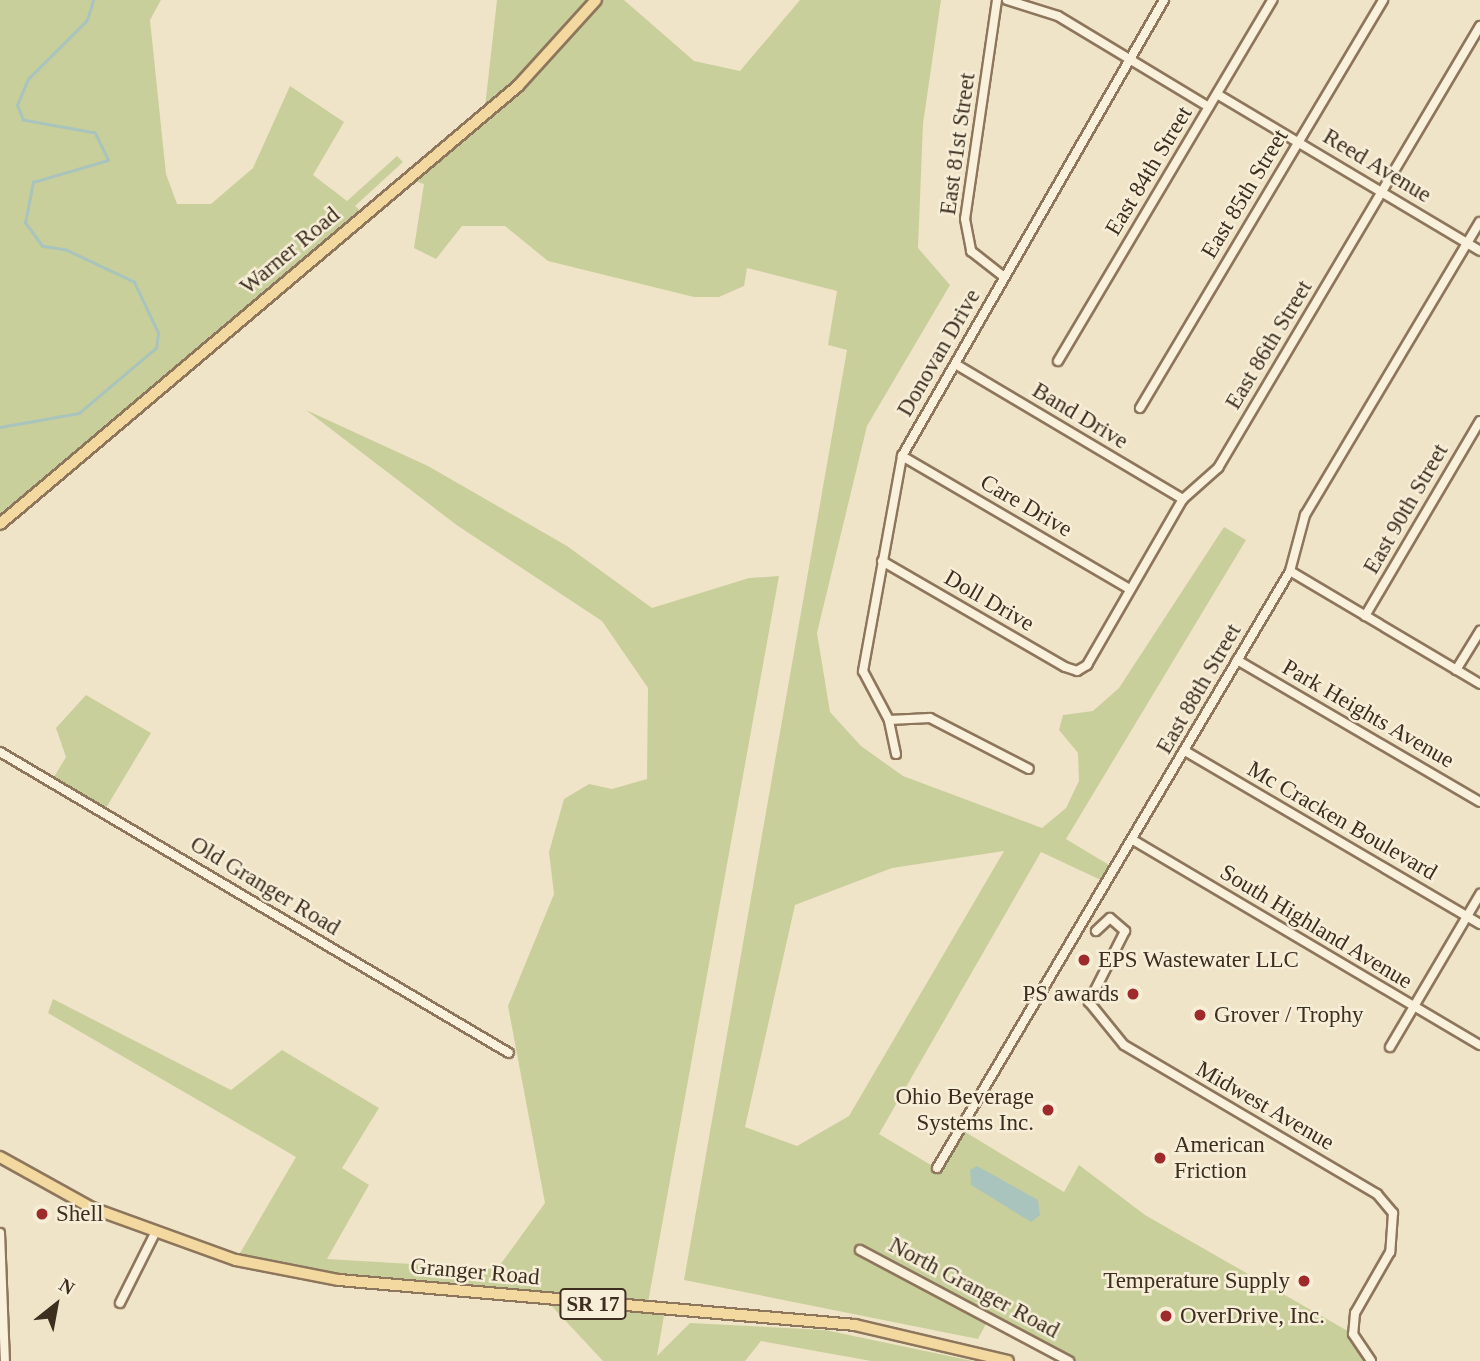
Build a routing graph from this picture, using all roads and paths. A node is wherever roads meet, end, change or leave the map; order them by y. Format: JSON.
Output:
{"nodes":[{"id":1,"x":596,"y":0,"type":"edge"},
{"id":2,"x":997,"y":0,"type":"edge"},
{"id":3,"x":1007,"y":0,"type":"edge"},
{"id":4,"x":1164,"y":0,"type":"edge"},
{"id":5,"x":1272,"y":0,"type":"edge"},
{"id":6,"x":1383,"y":0,"type":"edge"},
{"id":7,"x":1480,"y":26,"type":"edge"},
{"id":8,"x":1129,"y":59,"type":"junction"},
{"id":9,"x":1217,"y":94,"type":"junction"},
{"id":10,"x":1209,"y":107,"type":"junction"},
{"id":11,"x":1298,"y":142,"type":"junction"},
{"id":12,"x":1382,"y":192,"type":"junction"},
{"id":13,"x":1480,"y":222,"type":"edge"},
{"id":14,"x":1468,"y":243,"type":"junction"},
{"id":15,"x":1480,"y":251,"type":"edge"},
{"id":16,"x":1004,"y":277,"type":"junction"},
{"id":17,"x":1058,"y":361,"type":"dead end"},
{"id":18,"x":957,"y":365,"type":"junction"},
{"id":19,"x":1140,"y":408,"type":"dead end"},
{"id":20,"x":1480,"y":421,"type":"edge"},
{"id":21,"x":902,"y":456,"type":"junction"},
{"id":22,"x":1183,"y":499,"type":"junction"},
{"id":23,"x":0,"y":524,"type":"edge"},
{"id":24,"x":882,"y":561,"type":"junction"},
{"id":25,"x":1290,"y":571,"type":"junction"},
{"id":26,"x":1130,"y":589,"type":"junction"},
{"id":27,"x":1365,"y":616,"type":"junction"},
{"id":28,"x":1480,"y":631,"type":"edge"},
{"id":29,"x":1237,"y":660,"type":"junction"},
{"id":30,"x":1457,"y":670,"type":"junction"},
{"id":31,"x":1077,"y":671,"type":"joint"},
{"id":32,"x":1480,"y":684,"type":"edge"},
{"id":33,"x":889,"y":720,"type":"junction"},
{"id":34,"x":1185,"y":751,"type":"junction"},
{"id":35,"x":0,"y":752,"type":"edge"},
{"id":36,"x":896,"y":754,"type":"dead end"},
{"id":37,"x":1029,"y":769,"type":"dead end"},
{"id":38,"x":1480,"y":802,"type":"edge"},
{"id":39,"x":1133,"y":840,"type":"junction"},
{"id":40,"x":1480,"y":894,"type":"edge"},
{"id":41,"x":1468,"y":916,"type":"junction"},
{"id":42,"x":1480,"y":924,"type":"edge"},
{"id":43,"x":1096,"y":931,"type":"dead end"},
{"id":44,"x":1413,"y":1007,"type":"junction"},
{"id":45,"x":1480,"y":1045,"type":"edge"},
{"id":46,"x":1390,"y":1047,"type":"dead end"},
{"id":47,"x":509,"y":1053,"type":"dead end"},
{"id":48,"x":0,"y":1157,"type":"edge"},
{"id":49,"x":937,"y":1168,"type":"dead end"},
{"id":50,"x":0,"y":1233,"type":"edge"},
{"id":51,"x":154,"y":1235,"type":"junction"},
{"id":52,"x":860,"y":1250,"type":"dead end"},
{"id":53,"x":120,"y":1303,"type":"dead end"},
{"id":54,"x":5,"y":1361,"type":"edge"},
{"id":55,"x":1008,"y":1361,"type":"edge"},
{"id":56,"x":1069,"y":1361,"type":"edge"},
{"id":57,"x":1371,"y":1361,"type":"edge"}],
"edges":[{"from":1,"to":23,"type":"main road","name":"Warner Road"},
{"from":2,"to":16,"type":"street","name":"East 81st Street"},
{"from":3,"to":8,"type":"street"},
{"from":4,"to":8,"type":"street","name":"Donovan Drive"},
{"from":5,"to":9,"type":"street","name":"East 84th Street"},
{"from":6,"to":11,"type":"street","name":"East 85th Street"},
{"from":7,"to":12,"type":"street","name":"East 86th Street"},
{"from":8,"to":10,"type":"street"},
{"from":8,"to":16,"type":"street","name":"Donovan Drive"},
{"from":9,"to":10,"type":"street","name":"East 84th Street"},
{"from":9,"to":11,"type":"street","name":"Reed Avenue"},
{"from":10,"to":17,"type":"street","name":"East 84th Street"},
{"from":11,"to":12,"type":"street","name":"Reed Avenue"},
{"from":11,"to":19,"type":"street","name":"East 85th Street"},
{"from":12,"to":14,"type":"street","name":"Reed Avenue"},
{"from":12,"to":22,"type":"street","name":"East 86th Street"},
{"from":13,"to":14,"type":"street","name":"East 88th Street"},
{"from":14,"to":15,"type":"street","name":"Reed Avenue"},
{"from":14,"to":25,"type":"street","name":"East 88th Street"},
{"from":16,"to":18,"type":"street","name":"Donovan Drive"},
{"from":18,"to":21,"type":"street","name":"Donovan Drive"},
{"from":18,"to":22,"type":"street","name":"Band Drive"},
{"from":20,"to":27,"type":"street","name":"East 90th Street"},
{"from":21,"to":24,"type":"street","name":"Donovan Drive"},
{"from":21,"to":26,"type":"street","name":"Care Drive"},
{"from":22,"to":26,"type":"street","name":"East 86th Street"},
{"from":24,"to":31,"type":"street","name":"Doll Drive"},
{"from":24,"to":33,"type":"street","name":"Donovan Drive"},
{"from":25,"to":27,"type":"street"},
{"from":25,"to":29,"type":"street","name":"East 88th Street"},
{"from":26,"to":31,"type":"street","name":"East 86th Street"},
{"from":27,"to":30,"type":"street"},
{"from":28,"to":30,"type":"street"},
{"from":29,"to":34,"type":"street","name":"East 88th Street"},
{"from":29,"to":38,"type":"street","name":"Park Heights Avenue"},
{"from":30,"to":32,"type":"street"},
{"from":33,"to":36,"type":"street","name":"Donovan Drive"},
{"from":33,"to":37,"type":"street"},
{"from":34,"to":39,"type":"street","name":"East 88th Street"},
{"from":34,"to":41,"type":"street","name":"Mc Cracken Boulevard"},
{"from":35,"to":47,"type":"street","name":"Old Granger Road"},
{"from":39,"to":44,"type":"street","name":"South Highland Avenue"},
{"from":39,"to":49,"type":"street","name":"East 88th Street"},
{"from":40,"to":41,"type":"street"},
{"from":41,"to":42,"type":"street","name":"Mc Cracken Boulevard"},
{"from":41,"to":44,"type":"street"},
{"from":43,"to":57,"type":"street","name":"Midwest Avenue"},
{"from":44,"to":45,"type":"street","name":"South Highland Avenue"},
{"from":44,"to":46,"type":"street"},
{"from":48,"to":51,"type":"main road","name":"Granger Road","number":"SR 17"},
{"from":50,"to":54,"type":"street"},
{"from":51,"to":53,"type":"street"},
{"from":51,"to":55,"type":"main road","name":"Granger Road","number":"SR 17"},
{"from":52,"to":56,"type":"street","name":"North Granger Road"}]}
